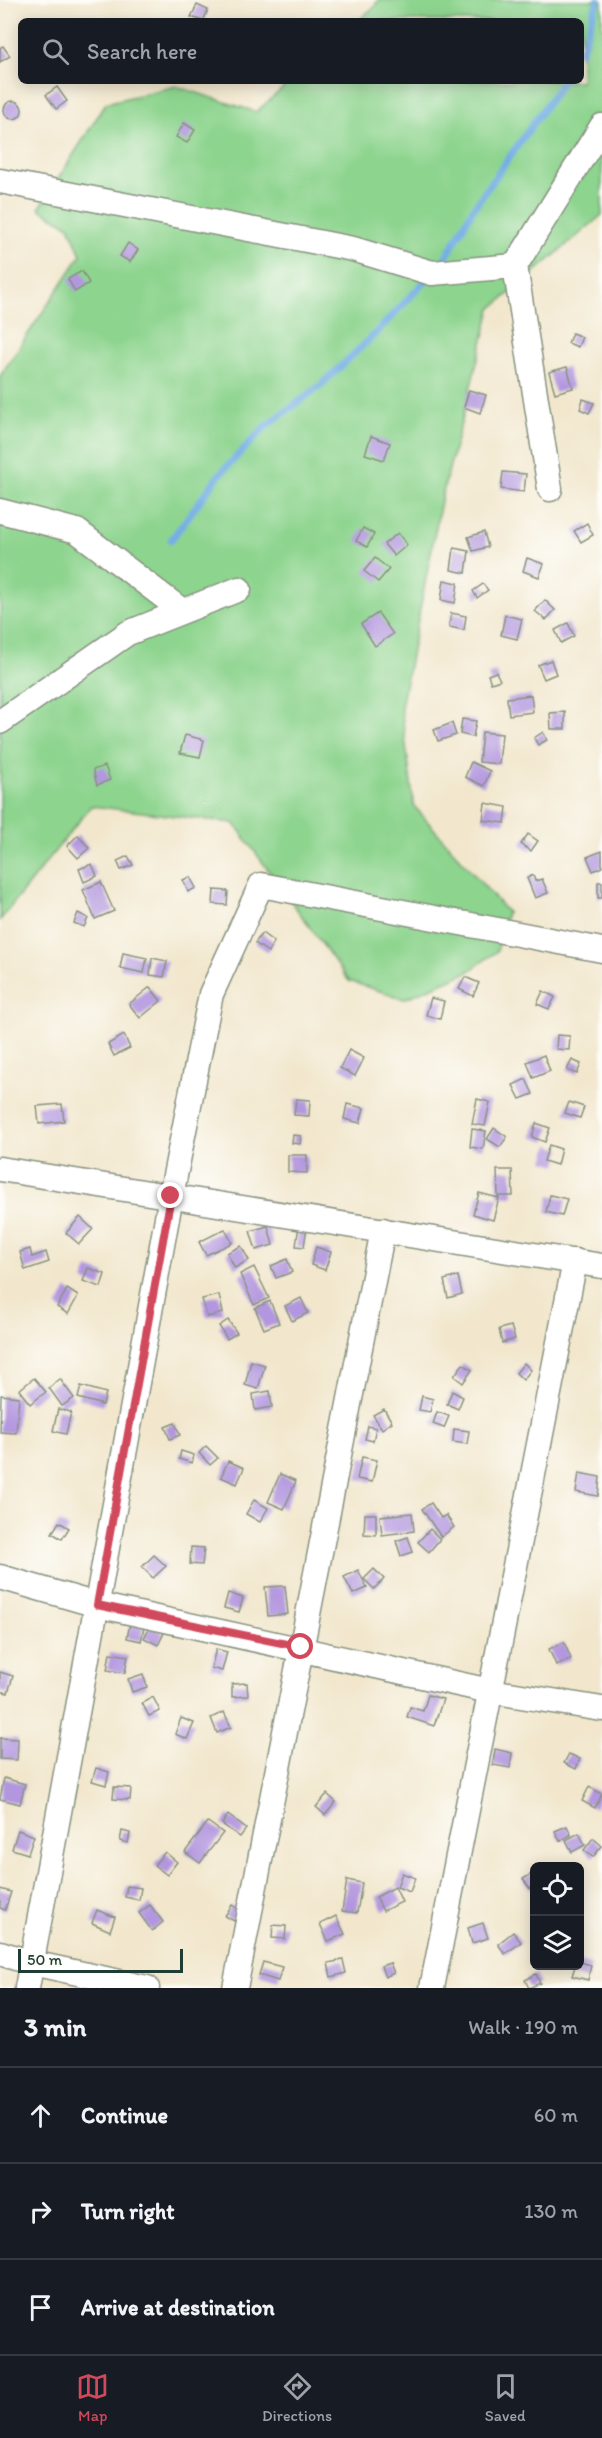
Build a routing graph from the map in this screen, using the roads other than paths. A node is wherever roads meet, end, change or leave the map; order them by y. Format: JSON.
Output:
{"nodes":[{"id":1,"x":602,"y":126,"type":"edge"},
{"id":2,"x":0,"y":181,"type":"edge"},
{"id":3,"x":515,"y":266,"type":"junction"},
{"id":4,"x":550,"y":489,"type":"dead end"},
{"id":5,"x":0,"y":511,"type":"edge"},
{"id":6,"x":239,"y":589,"type":"dead end"},
{"id":7,"x":181,"y":610,"type":"junction"},
{"id":8,"x":0,"y":722,"type":"edge"},
{"id":9,"x":602,"y":950,"type":"edge"},
{"id":10,"x":0,"y":1169,"type":"edge"},
{"id":11,"x":171,"y":1196,"type":"junction"},
{"id":12,"x":382,"y":1230,"type":"junction"},
{"id":13,"x":575,"y":1261,"type":"junction"},
{"id":14,"x":602,"y":1266,"type":"edge"},
{"id":15,"x":0,"y":1577,"type":"edge"},
{"id":16,"x":97,"y":1605,"type":"junction"},
{"id":17,"x":301,"y":1647,"type":"junction"},
{"id":18,"x":490,"y":1691,"type":"junction"},
{"id":19,"x":602,"y":1709,"type":"edge"},
{"id":20,"x":0,"y":1953,"type":"edge"},
{"id":21,"x":32,"y":1963,"type":"junction"},
{"id":22,"x":27,"y":1988,"type":"edge"},
{"id":23,"x":147,"y":1988,"type":"edge"},
{"id":24,"x":235,"y":1988,"type":"edge"},
{"id":25,"x":432,"y":1988,"type":"edge"}],
"edges":[{"from":1,"to":3,"type":"street"},
{"from":2,"to":3,"type":"street"},
{"from":3,"to":4,"type":"street"},
{"from":5,"to":7,"type":"street"},
{"from":6,"to":7,"type":"street"},
{"from":7,"to":8,"type":"street"},
{"from":9,"to":11,"type":"street"},
{"from":10,"to":11,"type":"street"},
{"from":11,"to":12,"type":"street"},
{"from":11,"to":16,"type":"street"},
{"from":12,"to":13,"type":"street"},
{"from":12,"to":17,"type":"street"},
{"from":13,"to":14,"type":"street"},
{"from":13,"to":18,"type":"street"},
{"from":15,"to":16,"type":"street"},
{"from":16,"to":17,"type":"street"},
{"from":16,"to":21,"type":"street"},
{"from":17,"to":18,"type":"street"},
{"from":17,"to":24,"type":"street"},
{"from":18,"to":19,"type":"street"},
{"from":18,"to":25,"type":"street"},
{"from":20,"to":21,"type":"street"},
{"from":21,"to":22,"type":"street"},
{"from":21,"to":23,"type":"street"}]}
